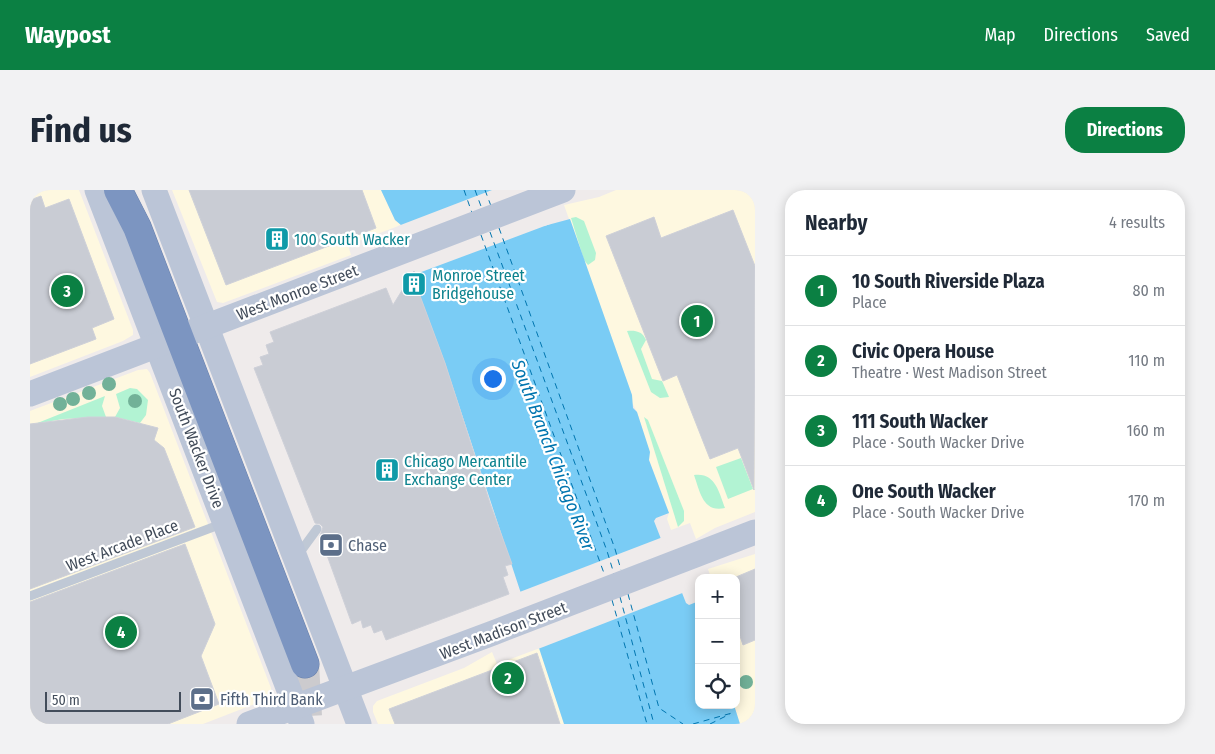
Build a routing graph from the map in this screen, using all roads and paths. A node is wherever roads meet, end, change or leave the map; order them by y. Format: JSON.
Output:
{"nodes":[{"id":1,"x":97,"y":190,"type":"edge"},
{"id":2,"x":118,"y":190,"type":"edge"},
{"id":3,"x":154,"y":190,"type":"edge"},
{"id":4,"x":552,"y":194,"type":"edge"},
{"id":5,"x":208,"y":326,"type":"junction"},
{"id":6,"x":169,"y":342,"type":"junction"},
{"id":7,"x":33,"y":389,"type":"edge"},
{"id":8,"x":226,"y":522,"type":"junction"},
{"id":9,"x":317,"y":529,"type":"dead end"},
{"id":10,"x":755,"y":532,"type":"edge"},
{"id":11,"x":296,"y":558,"type":"junction"},
{"id":12,"x":30,"y":596,"type":"edge"},
{"id":13,"x":305,"y":664,"type":"tunnel mouth"},
{"id":14,"x":346,"y":689,"type":"junction"},
{"id":15,"x":299,"y":716,"type":"edge"},
{"id":16,"x":249,"y":724,"type":"edge"},
{"id":17,"x":359,"y":724,"type":"edge"}],
"edges":[{"from":1,"to":6,"type":"main road","name":"South Wacker Drive"},
{"from":2,"to":6,"type":"highway"},
{"from":3,"to":5,"type":"main road"},
{"from":4,"to":5,"type":"main road","name":"West Monroe Street"},
{"from":5,"to":6,"type":"main road","name":"West Monroe Street"},
{"from":5,"to":11,"type":"main road"},
{"from":6,"to":7,"type":"main road","name":"West Monroe Street"},
{"from":6,"to":8,"type":"main road","name":"South Wacker Drive"},
{"from":6,"to":13,"type":"highway"},
{"from":8,"to":12,"type":"lane","name":"West Arcade Place"},
{"from":8,"to":15,"type":"main road","name":"South Wacker Drive"},
{"from":9,"to":11,"type":"lane"},
{"from":10,"to":14,"type":"main road","name":"West Madison Street"},
{"from":11,"to":14,"type":"main road"},
{"from":14,"to":15,"type":"main road","name":"West Madison Street"},
{"from":14,"to":17,"type":"main road"},
{"from":15,"to":16,"type":"main road","name":"West Madison Street"}]}
